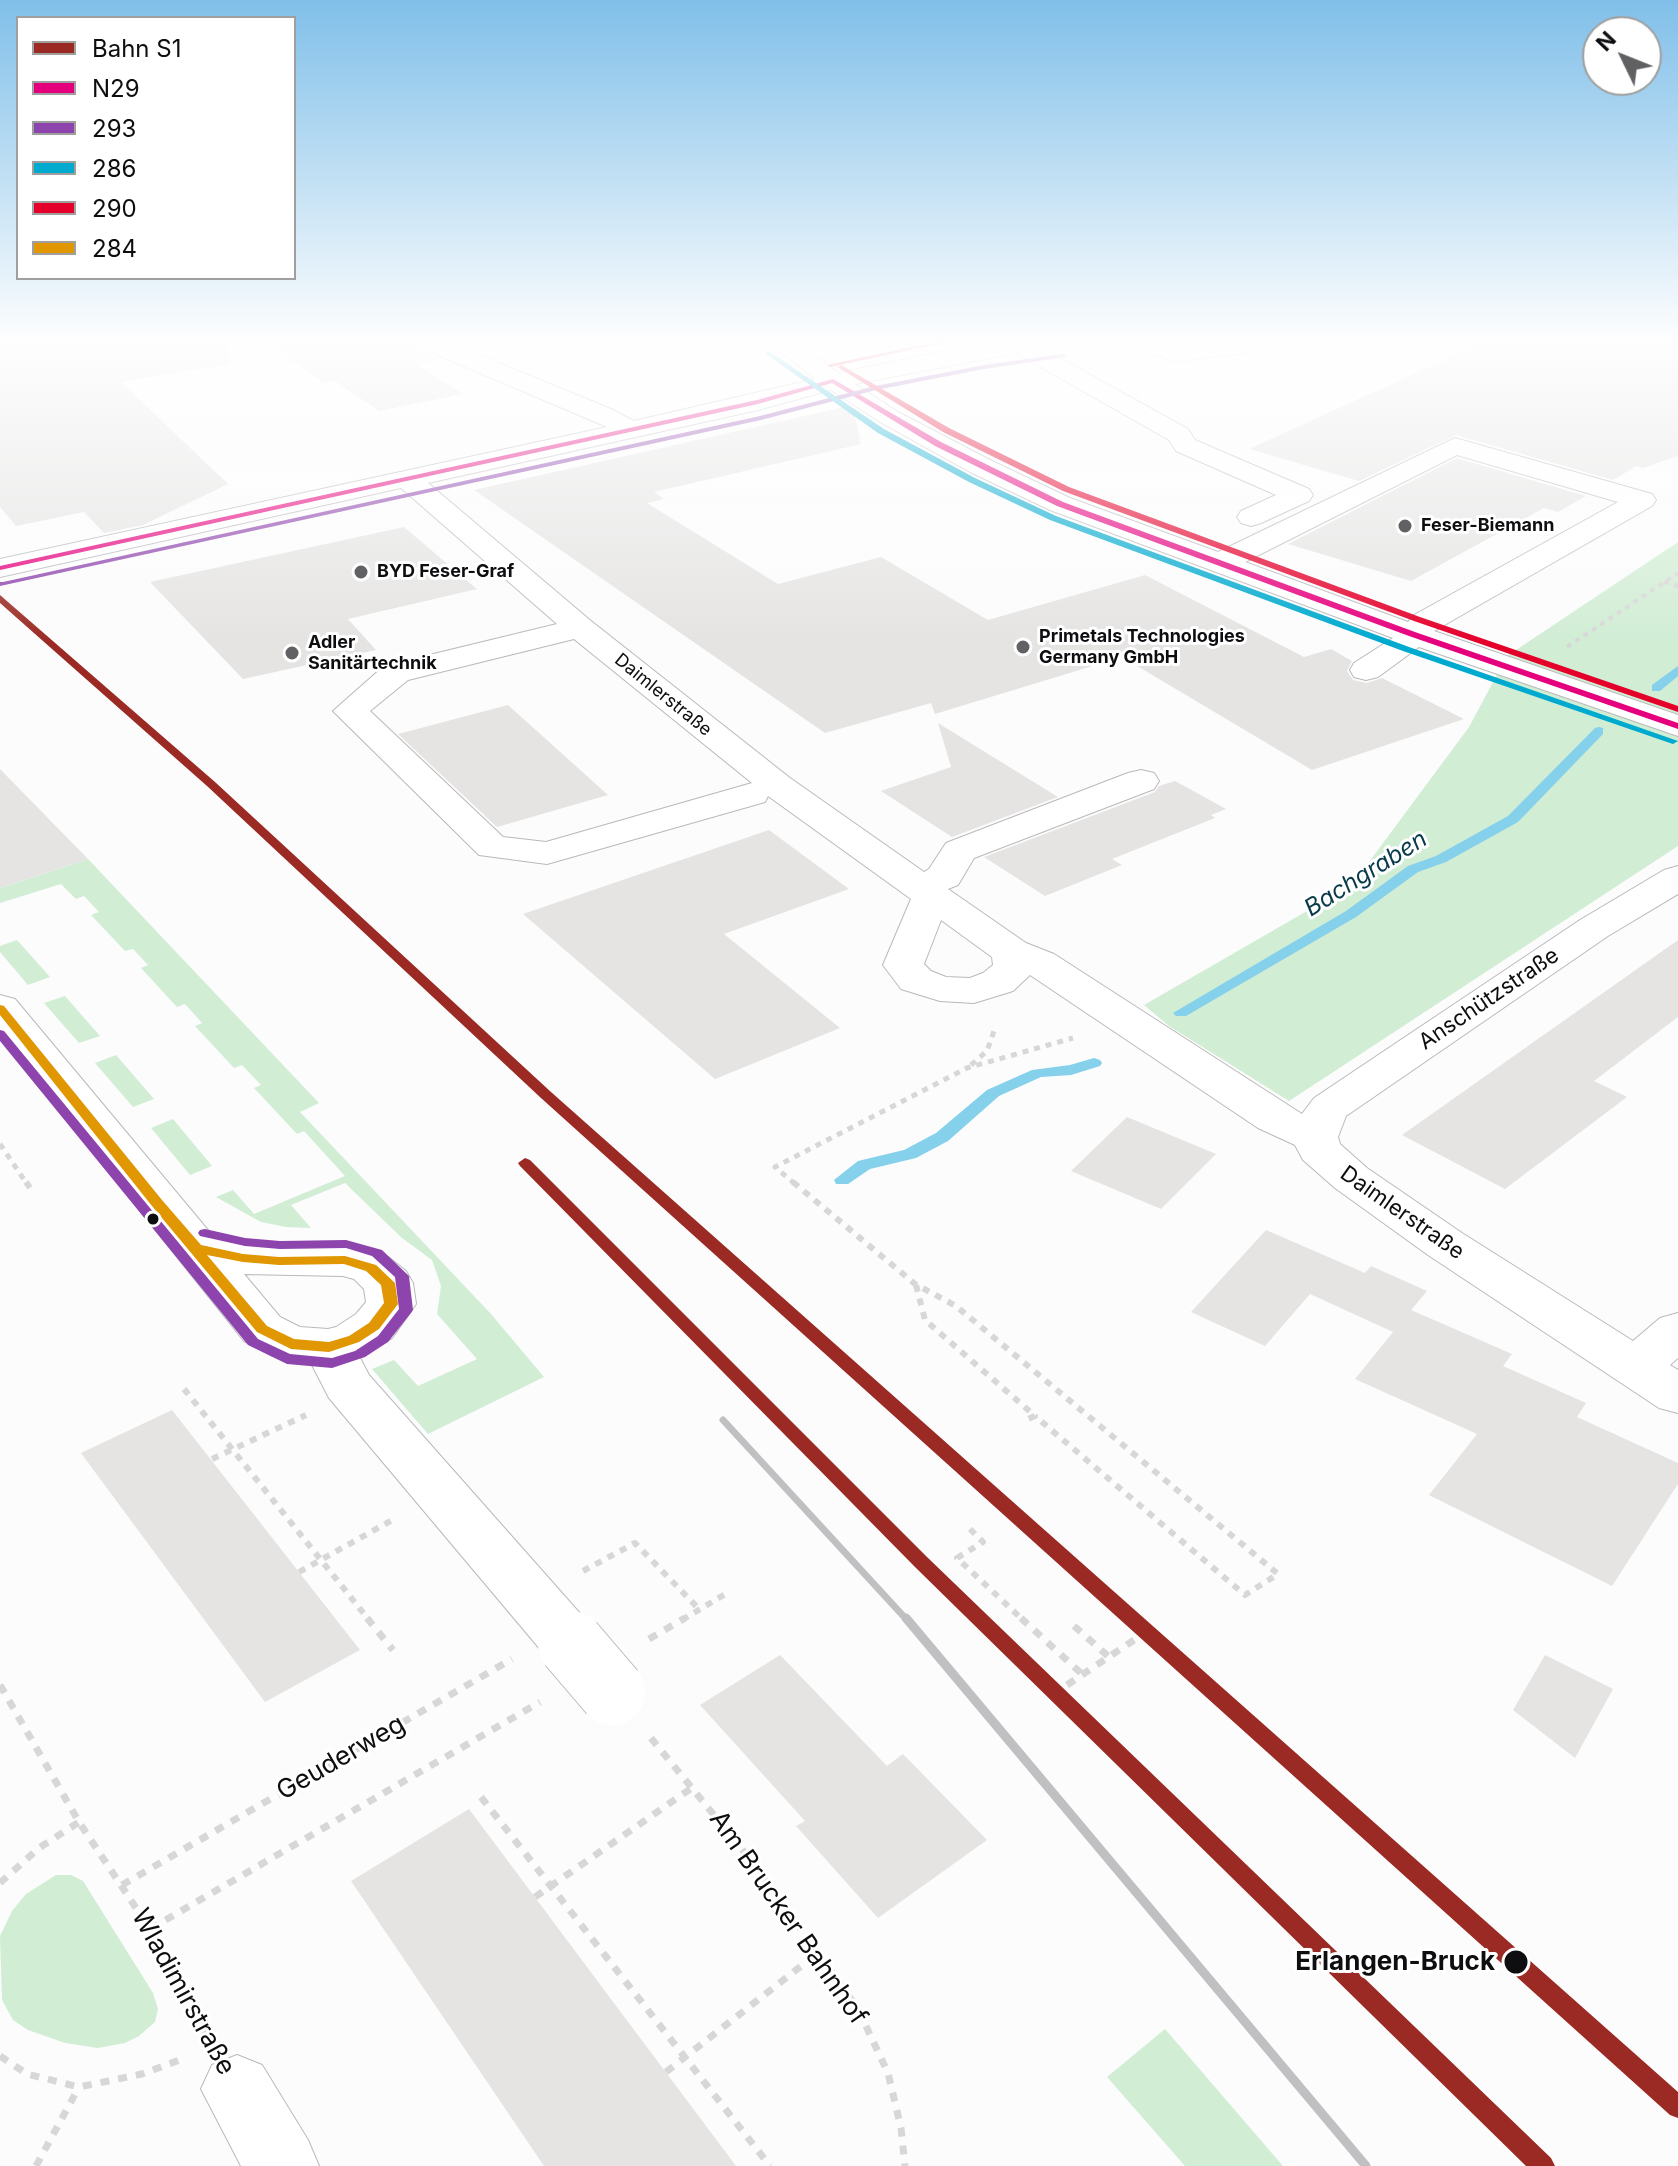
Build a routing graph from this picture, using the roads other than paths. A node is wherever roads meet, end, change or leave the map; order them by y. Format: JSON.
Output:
{"nodes":[{"id":1,"x":580,"y":441,"type":"edge"},
{"id":2,"x":934,"y":441,"type":"edge"},
{"id":3,"x":1183,"y":441,"type":"edge"},
{"id":4,"x":407,"y":479,"type":"junction"},
{"id":5,"x":1182,"y":550,"type":"junction"},
{"id":6,"x":1218,"y":564,"type":"junction"},
{"id":7,"x":10,"y":566,"type":"edge"},
{"id":8,"x":580,"y":628,"type":"junction"},
{"id":9,"x":1412,"y":634,"type":"junction"},
{"id":10,"x":1366,"y":670,"type":"dead end"},
{"id":11,"x":1678,"y":726,"type":"edge"},
{"id":12,"x":1141,"y":781,"type":"dead end"},
{"id":13,"x":752,"y":794,"type":"dead end"},
{"id":14,"x":1678,"y":878,"type":"edge"},
{"id":15,"x":924,"y":893,"type":"junction"},
{"id":16,"x":1012,"y":952,"type":"junction"},
{"id":17,"x":0,"y":1008,"type":"edge"},
{"id":18,"x":1315,"y":1137,"type":"junction"},
{"id":19,"x":197,"y":1248,"type":"junction"},
{"id":20,"x":1678,"y":1330,"type":"edge"},
{"id":21,"x":1635,"y":1368,"type":"junction"},
{"id":22,"x":341,"y":1370,"type":"junction"},
{"id":23,"x":1678,"y":1395,"type":"edge"},
{"id":24,"x":630,"y":1713,"type":"road end"},
{"id":25,"x":225,"y":2069,"type":"road end"},
{"id":26,"x":282,"y":2166,"type":"edge"}],
"edges":[{"from":1,"to":4,"type":"street"},
{"from":2,"to":5,"type":"street"},
{"from":3,"to":5,"type":"street"},
{"from":4,"to":7,"type":"street"},
{"from":4,"to":8,"type":"street","name":"Daimlerstraße"},
{"from":5,"to":6,"type":"street"},
{"from":6,"to":9,"type":"street"},
{"from":6,"to":9,"type":"street"},
{"from":8,"to":13,"type":"street"},
{"from":8,"to":15,"type":"street","name":"Daimlerstraße"},
{"from":9,"to":10,"type":"street"},
{"from":9,"to":11,"type":"street"},
{"from":12,"to":15,"type":"street"},
{"from":14,"to":18,"type":"street","name":"Anschützstraße"},
{"from":15,"to":16,"type":"street","name":"Daimlerstraße"},
{"from":15,"to":16,"type":"street"},
{"from":16,"to":18,"type":"street","name":"Daimlerstraße"},
{"from":17,"to":19,"type":"street"},
{"from":18,"to":21,"type":"street","name":"Daimlerstraße"},
{"from":19,"to":22,"type":"street"},
{"from":19,"to":22,"type":"street"},
{"from":20,"to":21,"type":"street"},
{"from":21,"to":23,"type":"street","name":"Daimlerstraße"},
{"from":22,"to":24,"type":"street","bridge":true},
{"from":25,"to":26,"type":"street","name":"Wladimirstraße"}]}
